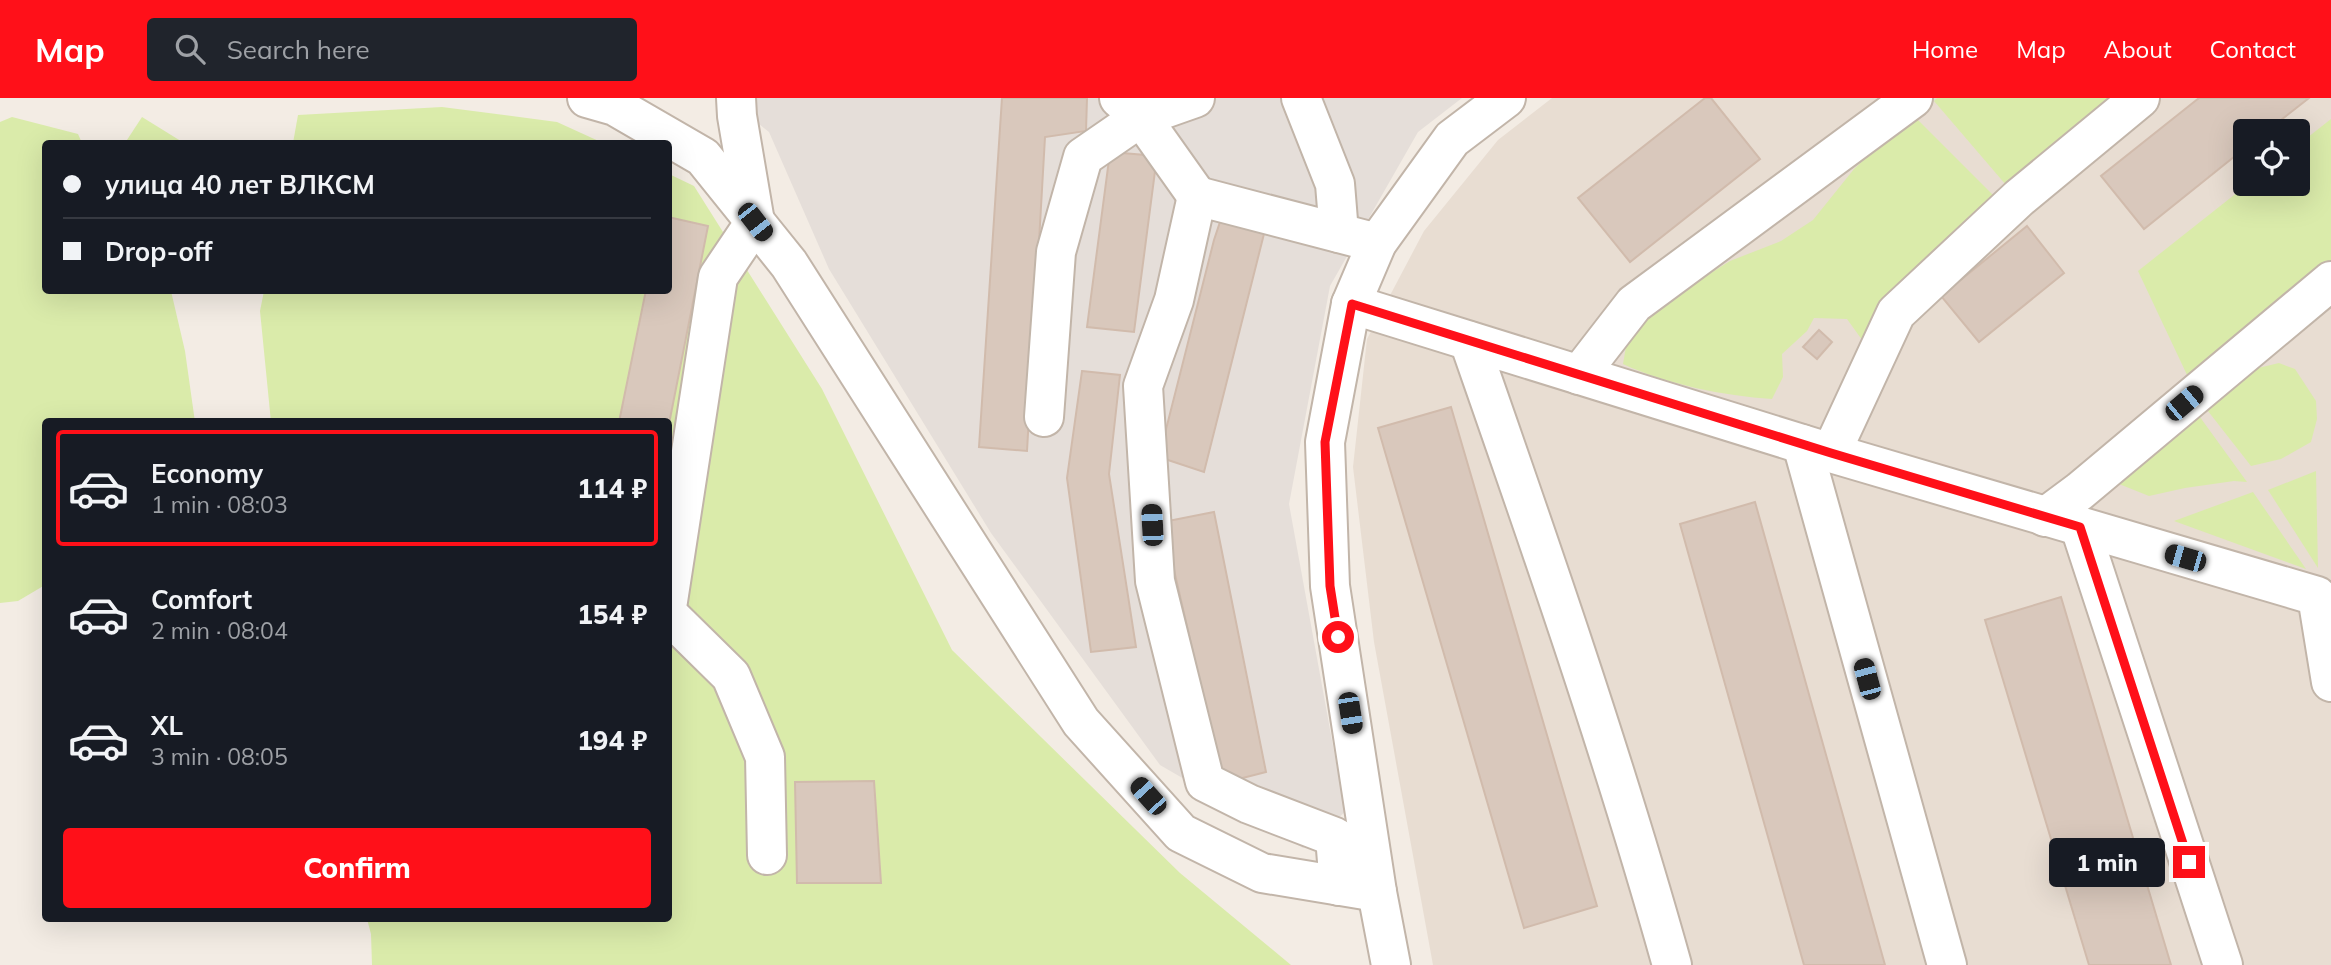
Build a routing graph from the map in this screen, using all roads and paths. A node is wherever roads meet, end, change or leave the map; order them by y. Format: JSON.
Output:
{"nodes":[{"id":1,"x":587,"y":98,"type":"edge"},
{"id":2,"x":736,"y":98,"type":"edge"},
{"id":3,"x":1195,"y":98,"type":"edge"},
{"id":4,"x":1301,"y":98,"type":"edge"},
{"id":5,"x":1506,"y":98,"type":"edge"},
{"id":6,"x":1913,"y":98,"type":"edge"},
{"id":7,"x":2140,"y":98,"type":"edge"},
{"id":8,"x":1130,"y":107,"type":"edge"},
{"id":9,"x":1197,"y":196,"type":"junction"},
{"id":10,"x":755,"y":222,"type":"junction"},
{"id":11,"x":1339,"y":233,"type":"junction"},
{"id":12,"x":1377,"y":243,"type":"junction"},
{"id":13,"x":2331,"y":281,"type":"edge"},
{"id":14,"x":1352,"y":304,"type":"junction"},
{"id":15,"x":1469,"y":341,"type":"junction"},
{"id":16,"x":1579,"y":375,"type":"junction"},
{"id":17,"x":1044,"y":417,"type":"dead end"},
{"id":18,"x":1817,"y":449,"type":"junction"},
{"id":19,"x":2062,"y":522,"type":"junction"},
{"id":20,"x":672,"y":575,"type":"edge"},
{"id":21,"x":672,"y":618,"type":"edge"},
{"id":22,"x":2331,"y":682,"type":"edge"},
{"id":23,"x":767,"y":855,"type":"dead end"},
{"id":24,"x":1339,"y":886,"type":"junction"},
{"id":25,"x":1377,"y":892,"type":"junction"},
{"id":26,"x":1391,"y":965,"type":"edge"},
{"id":27,"x":1672,"y":965,"type":"edge"},
{"id":28,"x":1947,"y":965,"type":"edge"},
{"id":29,"x":2223,"y":965,"type":"edge"}],
"edges":[{"from":1,"to":10,"type":"street"},
{"from":2,"to":10,"type":"street"},
{"from":3,"to":8,"type":"street"},
{"from":4,"to":11,"type":"street"},
{"from":5,"to":12,"type":"street"},
{"from":6,"to":16,"type":"street"},
{"from":7,"to":18,"type":"street"},
{"from":8,"to":9,"type":"street"},
{"from":8,"to":17,"type":"street"},
{"from":9,"to":11,"type":"street"},
{"from":9,"to":24,"type":"street"},
{"from":10,"to":20,"type":"street"},
{"from":10,"to":24,"type":"street"},
{"from":11,"to":12,"type":"street"},
{"from":12,"to":14,"type":"street"},
{"from":13,"to":19,"type":"street"},
{"from":14,"to":15,"type":"street"},
{"from":14,"to":25,"type":"street"},
{"from":15,"to":16,"type":"street"},
{"from":15,"to":27,"type":"street"},
{"from":16,"to":18,"type":"street"},
{"from":18,"to":19,"type":"street"},
{"from":18,"to":28,"type":"street"},
{"from":19,"to":22,"type":"street"},
{"from":19,"to":29,"type":"street"},
{"from":21,"to":23,"type":"street"},
{"from":24,"to":25,"type":"street"},
{"from":25,"to":26,"type":"street"}]}
